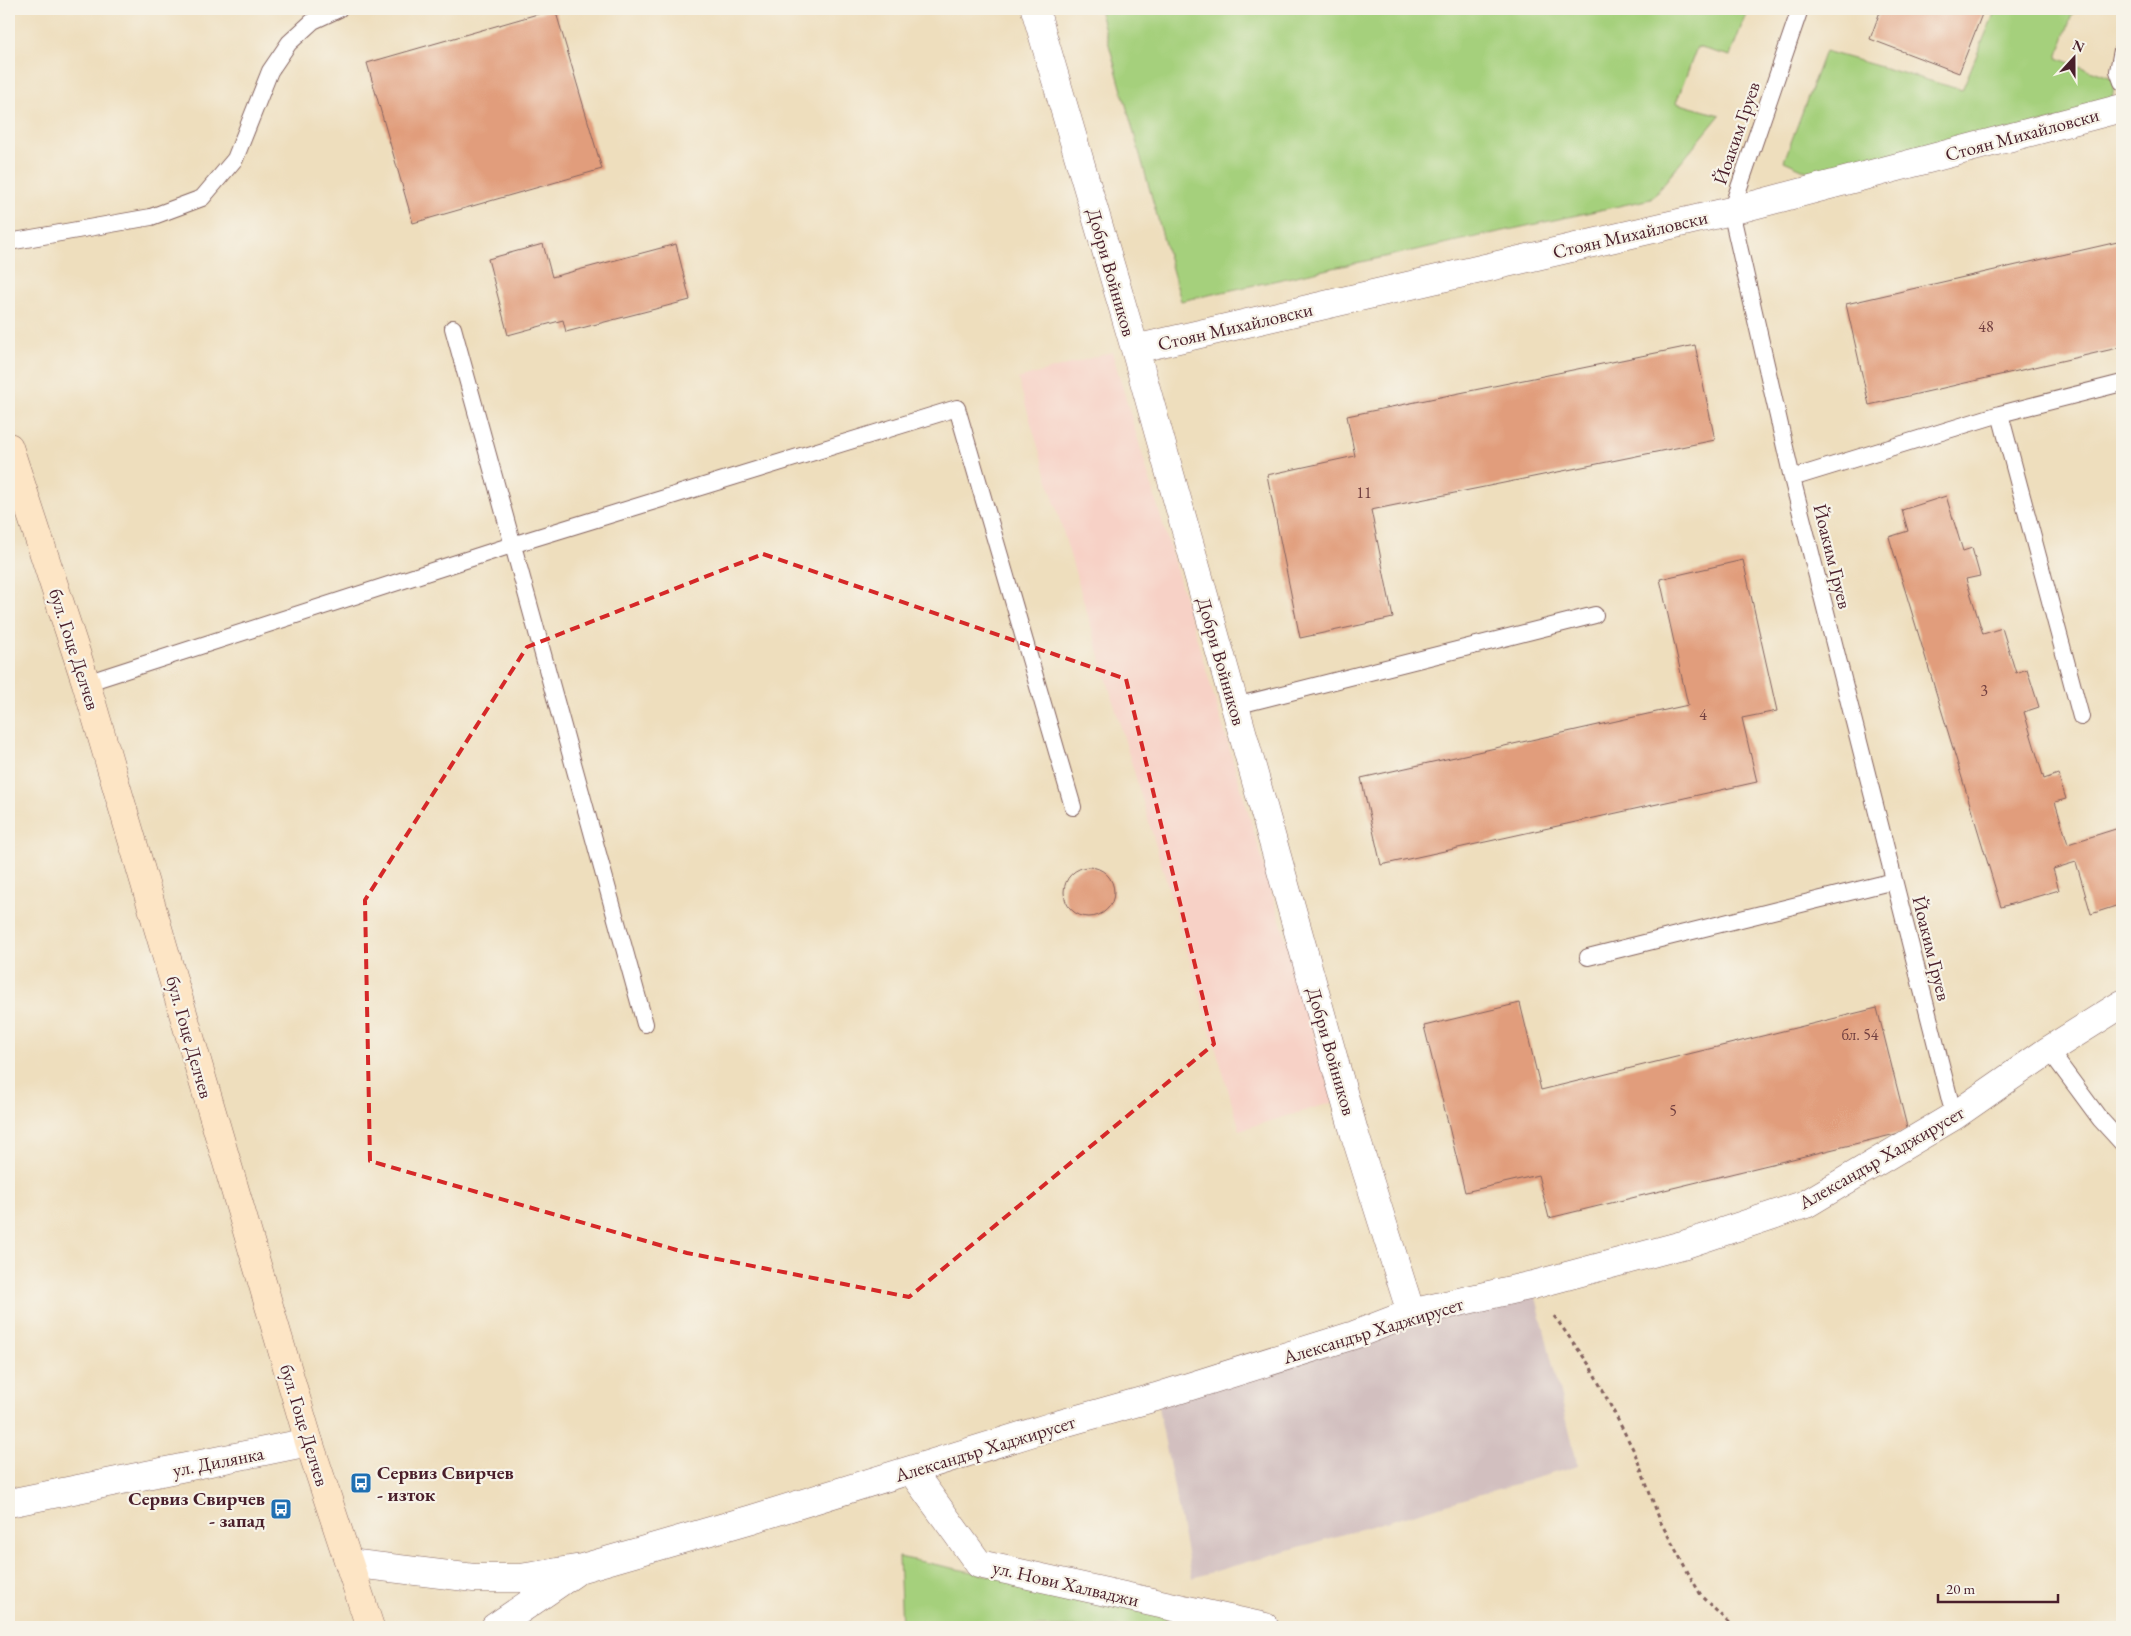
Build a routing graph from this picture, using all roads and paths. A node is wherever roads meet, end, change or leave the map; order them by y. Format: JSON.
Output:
{"nodes":[{"id":1,"x":339,"y":9,"type":"edge"},
{"id":2,"x":1035,"y":9,"type":"edge"},
{"id":3,"x":1800,"y":9,"type":"edge"},
{"id":4,"x":2122,"y":50,"type":"edge"},
{"id":5,"x":2122,"y":82,"type":"edge"},
{"id":6,"x":2122,"y":108,"type":"edge"},
{"id":7,"x":1730,"y":211,"type":"junction"},
{"id":8,"x":9,"y":242,"type":"edge"},
{"id":9,"x":454,"y":328,"type":"dead end"},
{"id":10,"x":1135,"y":349,"type":"junction"},
{"id":11,"x":2122,"y":382,"type":"edge"},
{"id":12,"x":2000,"y":414,"type":"junction"},
{"id":13,"x":9,"y":447,"type":"edge"},
{"id":14,"x":1792,"y":478,"type":"junction"},
{"id":15,"x":512,"y":545,"type":"junction"},
{"id":16,"x":1595,"y":615,"type":"dead end"},
{"id":17,"x":86,"y":683,"type":"junction"},
{"id":18,"x":1235,"y":706,"type":"junction"},
{"id":19,"x":2081,"y":717,"type":"dead end"},
{"id":20,"x":1073,"y":807,"type":"dead end"},
{"id":21,"x":1894,"y":881,"type":"junction"},
{"id":22,"x":1588,"y":957,"type":"dead end"},
{"id":23,"x":2122,"y":1004,"type":"edge"},
{"id":24,"x":645,"y":1024,"type":"dead end"},
{"id":25,"x":2049,"y":1050,"type":"junction"},
{"id":26,"x":1954,"y":1116,"type":"junction"},
{"id":27,"x":2122,"y":1143,"type":"edge"},
{"id":28,"x":1532,"y":1285,"type":"junction"},
{"id":29,"x":1411,"y":1313,"type":"junction"},
{"id":30,"x":309,"y":1442,"type":"junction"},
{"id":31,"x":912,"y":1470,"type":"junction"},
{"id":32,"x":9,"y":1504,"type":"edge"},
{"id":33,"x":349,"y":1563,"type":"junction"},
{"id":34,"x":582,"y":1568,"type":"junction"},
{"id":35,"x":370,"y":1627,"type":"edge"},
{"id":36,"x":495,"y":1627,"type":"edge"},
{"id":37,"x":1265,"y":1627,"type":"edge"},
{"id":38,"x":1733,"y":1627,"type":"edge"}],
"edges":[{"from":1,"to":8,"type":"lane"},
{"from":2,"to":10,"type":"street","name":"Добри Войников"},
{"from":3,"to":7,"type":"lane","name":"Йоаким Груев"},
{"from":4,"to":5,"type":"lane"},
{"from":6,"to":7,"type":"street","name":"Стоян Михайловски"},
{"from":7,"to":10,"type":"street","name":"Стоян Михайловски"},
{"from":7,"to":14,"type":"lane","name":"Йоаким Груев"},
{"from":9,"to":15,"type":"lane"},
{"from":10,"to":18,"type":"street","name":"Добри Войников"},
{"from":11,"to":12,"type":"lane"},
{"from":12,"to":14,"type":"lane"},
{"from":12,"to":19,"type":"lane"},
{"from":13,"to":17,"type":"main road","name":"бул. Гоце Делчев"},
{"from":14,"to":21,"type":"lane","name":"Йоаким Груев"},
{"from":15,"to":17,"type":"lane"},
{"from":15,"to":20,"type":"lane"},
{"from":15,"to":24,"type":"lane"},
{"from":16,"to":18,"type":"lane"},
{"from":17,"to":30,"type":"main road","name":"бул. Гоце Делчев"},
{"from":18,"to":29,"type":"street","name":"Добри Войников"},
{"from":21,"to":22,"type":"lane"},
{"from":21,"to":26,"type":"lane","name":"Йоаким Груев"},
{"from":23,"to":25,"type":"street","name":"Александър Хаджирусет"},
{"from":25,"to":26,"type":"street","name":"Александър Хаджирусет"},
{"from":25,"to":27,"type":"lane"},
{"from":26,"to":28,"type":"street","name":"Александър Хаджирусет"},
{"from":28,"to":29,"type":"street","name":"Александър Хаджирусет"},
{"from":28,"to":38,"type":"path"},
{"from":29,"to":31,"type":"street","name":"Александър Хаджирусет"},
{"from":30,"to":32,"type":"street","name":"ул. Дилянка"},
{"from":30,"to":33,"type":"main road","name":"бул. Гоце Делчев"},
{"from":31,"to":34,"type":"street","name":"Александър Хаджирусет"},
{"from":31,"to":37,"type":"street","name":"ул. Нови Халваджи"},
{"from":33,"to":34,"type":"street"},
{"from":33,"to":35,"type":"main road","name":"бул. Гоце Делчев"},
{"from":34,"to":36,"type":"street"}]}
